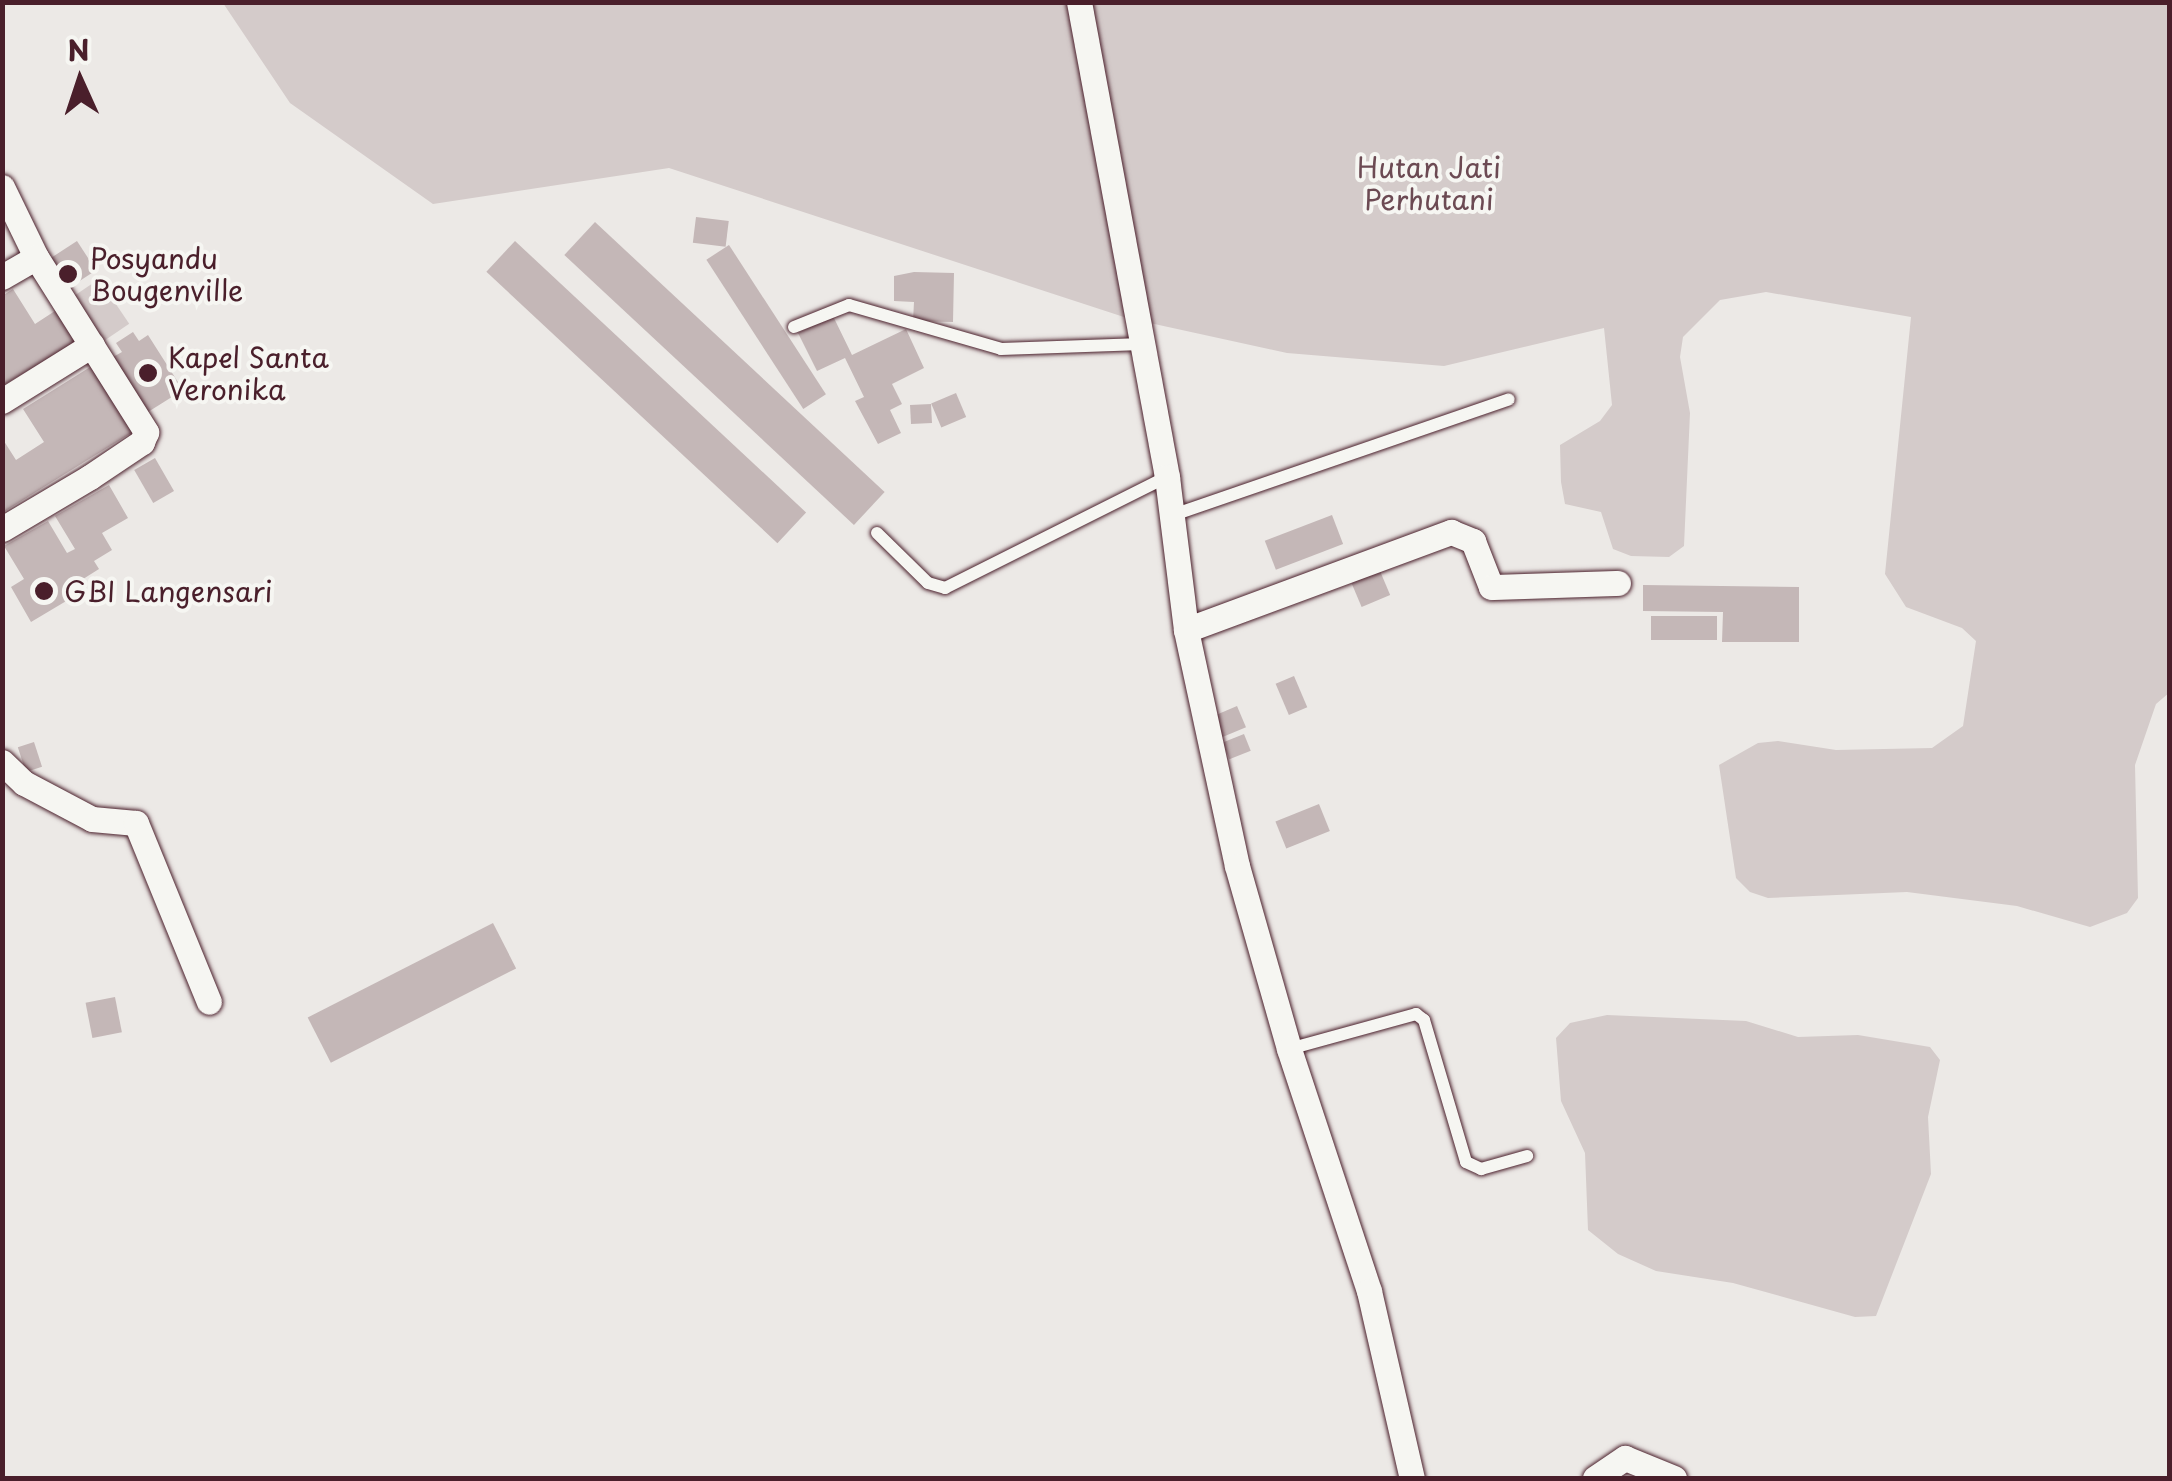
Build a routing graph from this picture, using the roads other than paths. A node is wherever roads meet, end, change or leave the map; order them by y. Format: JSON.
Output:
{"nodes":[{"id":1,"x":1079,"y":2,"type":"edge"},
{"id":2,"x":2,"y":187,"type":"edge"},
{"id":3,"x":36,"y":256,"type":"junction"},
{"id":4,"x":2,"y":277,"type":"edge"},
{"id":5,"x":794,"y":327,"type":"dead end"},
{"id":6,"x":1142,"y":344,"type":"junction"},
{"id":7,"x":92,"y":346,"type":"junction"},
{"id":8,"x":1508,"y":399,"type":"dead end"},
{"id":9,"x":2,"y":401,"type":"edge"},
{"id":10,"x":1167,"y":477,"type":"junction"},
{"id":11,"x":1173,"y":514,"type":"junction"},
{"id":12,"x":2,"y":529,"type":"edge"},
{"id":13,"x":876,"y":533,"type":"dead end"},
{"id":14,"x":1618,"y":584,"type":"dead end"},
{"id":15,"x":1186,"y":630,"type":"junction"},
{"id":16,"x":2,"y":762,"type":"edge"},
{"id":17,"x":209,"y":1002,"type":"dead end"},
{"id":18,"x":1289,"y":1049,"type":"junction"},
{"id":19,"x":1527,"y":1156,"type":"dead end"},
{"id":20,"x":1412,"y":1478,"type":"edge"},
{"id":21,"x":1595,"y":1478,"type":"edge"},
{"id":22,"x":1674,"y":1478,"type":"edge"}],
"edges":[{"from":1,"to":6,"type":"street"},
{"from":2,"to":3,"type":"street"},
{"from":3,"to":4,"type":"street"},
{"from":3,"to":7,"type":"street"},
{"from":5,"to":6,"type":"lane"},
{"from":6,"to":10,"type":"street"},
{"from":7,"to":9,"type":"street"},
{"from":7,"to":12,"type":"street"},
{"from":8,"to":11,"type":"lane"},
{"from":10,"to":11,"type":"street"},
{"from":10,"to":13,"type":"lane"},
{"from":11,"to":15,"type":"street"},
{"from":14,"to":15,"type":"street"},
{"from":15,"to":18,"type":"street"},
{"from":16,"to":17,"type":"street"},
{"from":18,"to":19,"type":"lane"},
{"from":18,"to":20,"type":"street"},
{"from":21,"to":22,"type":"street"}]}
